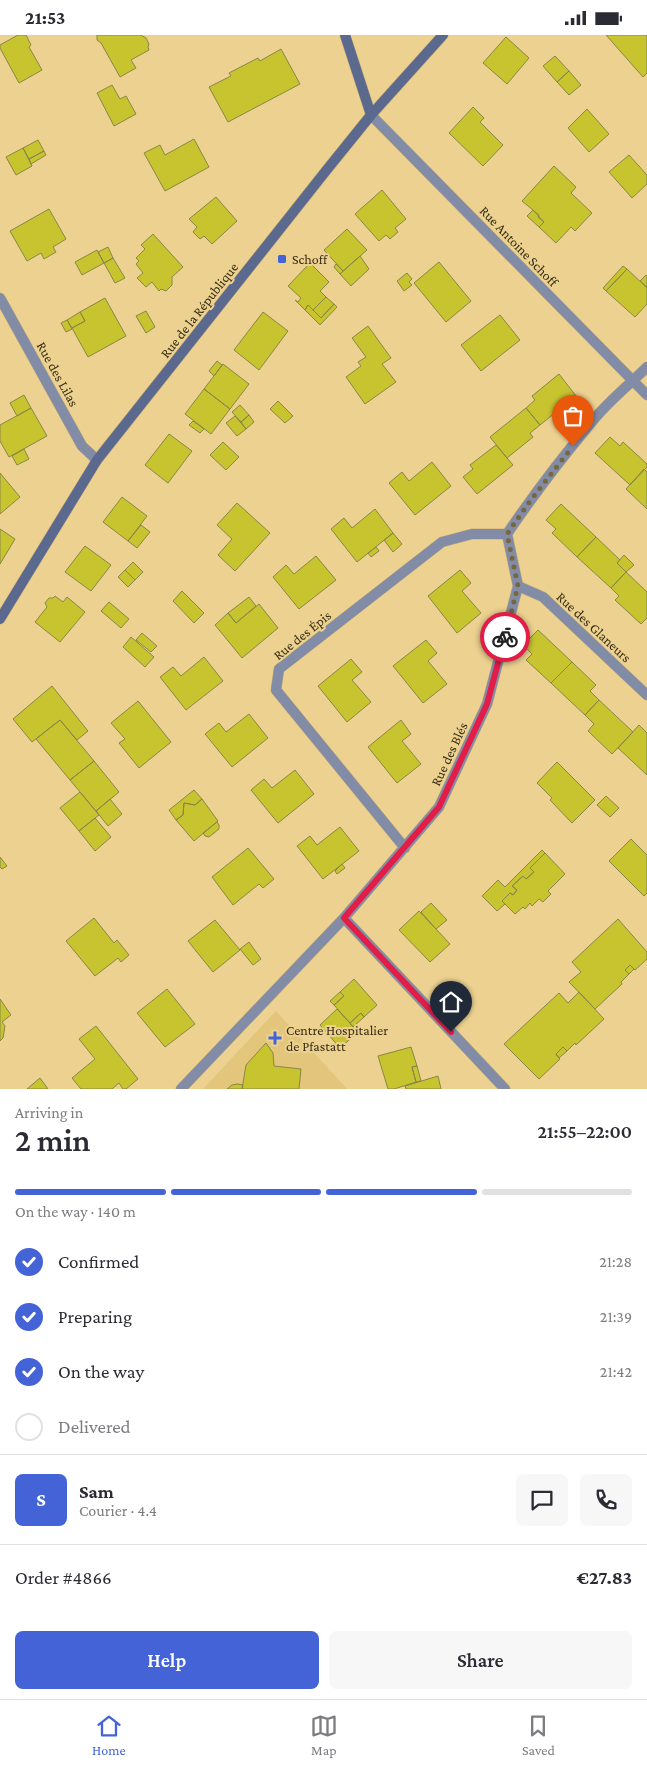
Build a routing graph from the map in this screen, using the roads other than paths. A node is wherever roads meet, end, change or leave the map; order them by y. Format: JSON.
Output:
{"nodes":[{"id":1,"x":345,"y":35,"type":"edge"},
{"id":2,"x":443,"y":35,"type":"edge"},
{"id":3,"x":371,"y":115,"type":"junction"},
{"id":4,"x":0,"y":297,"type":"edge"},
{"id":5,"x":647,"y":367,"type":"edge"},
{"id":6,"x":632,"y":380,"type":"junction"},
{"id":7,"x":647,"y":395,"type":"edge"},
{"id":8,"x":97,"y":460,"type":"junction"},
{"id":9,"x":507,"y":534,"type":"junction"},
{"id":10,"x":518,"y":586,"type":"junction"},
{"id":11,"x":0,"y":619,"type":"edge"},
{"id":12,"x":647,"y":695,"type":"edge"},
{"id":13,"x":405,"y":848,"type":"junction"},
{"id":14,"x":344,"y":918,"type":"junction"},
{"id":15,"x":181,"y":1089,"type":"edge"},
{"id":16,"x":505,"y":1089,"type":"edge"}],
"edges":[{"from":1,"to":3,"type":"main road"},
{"from":2,"to":3,"type":"main road","name":"Rue de la République"},
{"from":3,"to":6,"type":"street","name":"Rue Antoine Schoff"},
{"from":3,"to":8,"type":"main road","name":"Rue de la République"},
{"from":4,"to":8,"type":"street","name":"Rue des Lilas"},
{"from":5,"to":6,"type":"street"},
{"from":6,"to":7,"type":"street","name":"Rue Antoine Schoff"},
{"from":6,"to":9,"type":"street"},
{"from":8,"to":11,"type":"main road","name":"Rue de la République"},
{"from":9,"to":10,"type":"street","name":"Rue des Blés"},
{"from":9,"to":13,"type":"street","name":"Rue des Épis"},
{"from":10,"to":12,"type":"street","name":"Rue des Glaneurs"},
{"from":10,"to":13,"type":"street","name":"Rue des Blés"},
{"from":13,"to":14,"type":"street","name":"Rue des Blés"},
{"from":14,"to":15,"type":"street","name":"Rue des Blés"},
{"from":14,"to":16,"type":"street"}]}
